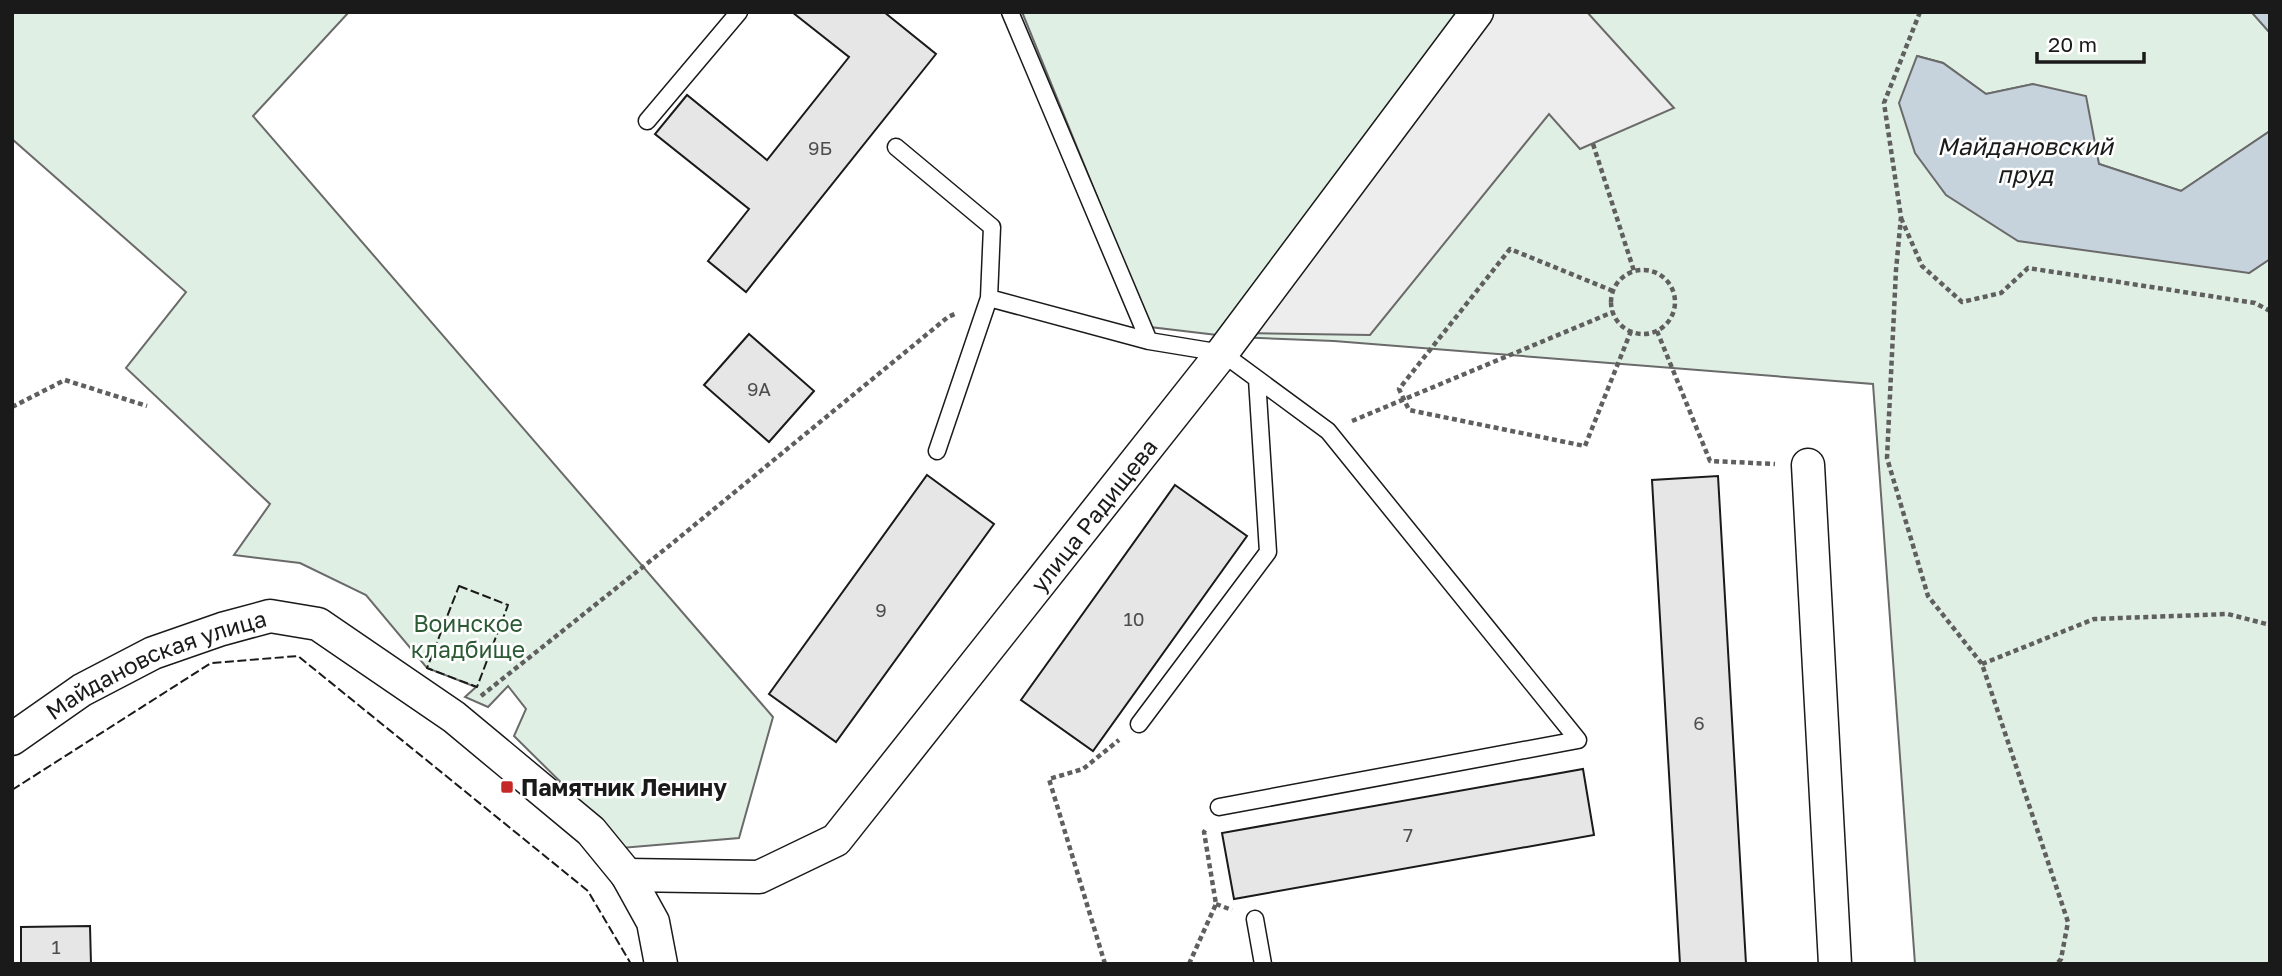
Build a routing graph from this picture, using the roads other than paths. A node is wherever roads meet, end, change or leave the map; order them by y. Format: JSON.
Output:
{"nodes":[{"id":1,"x":739,"y":12,"type":"edge"},
{"id":2,"x":1010,"y":12,"type":"edge"},
{"id":3,"x":1477,"y":12,"type":"edge"},
{"id":4,"x":647,"y":121,"type":"dead end"},
{"id":5,"x":896,"y":147,"type":"dead end"},
{"id":6,"x":989,"y":298,"type":"junction"},
{"id":7,"x":1149,"y":341,"type":"junction"},
{"id":8,"x":1222,"y":353,"type":"junction"},
{"id":9,"x":1257,"y":379,"type":"junction"},
{"id":10,"x":937,"y":451,"type":"dead end"},
{"id":11,"x":1808,"y":466,"type":"road end"},
{"id":12,"x":1139,"y":724,"type":"road end"},
{"id":13,"x":12,"y":739,"type":"edge"},
{"id":14,"x":1219,"y":807,"type":"road end"},
{"id":15,"x":627,"y":875,"type":"junction"},
{"id":16,"x":1255,"y":919,"type":"dead end"},
{"id":17,"x":661,"y":964,"type":"edge"},
{"id":18,"x":1263,"y":964,"type":"edge"},
{"id":19,"x":1835,"y":964,"type":"edge"}],
"edges":[{"from":1,"to":4,"type":"lane"},
{"from":2,"to":7,"type":"lane"},
{"from":3,"to":8,"type":"street","name":"улица Радищева"},
{"from":5,"to":6,"type":"lane"},
{"from":6,"to":7,"type":"lane"},
{"from":6,"to":10,"type":"lane"},
{"from":7,"to":8,"type":"lane"},
{"from":8,"to":9,"type":"lane"},
{"from":8,"to":15,"type":"street","name":"улица Радищева"},
{"from":9,"to":12,"type":"lane"},
{"from":9,"to":14,"type":"lane"},
{"from":11,"to":19,"type":"street"},
{"from":13,"to":15,"type":"street","name":"Майдановская улица"},
{"from":15,"to":17,"type":"street","name":"Майдановская улица"},
{"from":16,"to":18,"type":"lane"}]}
